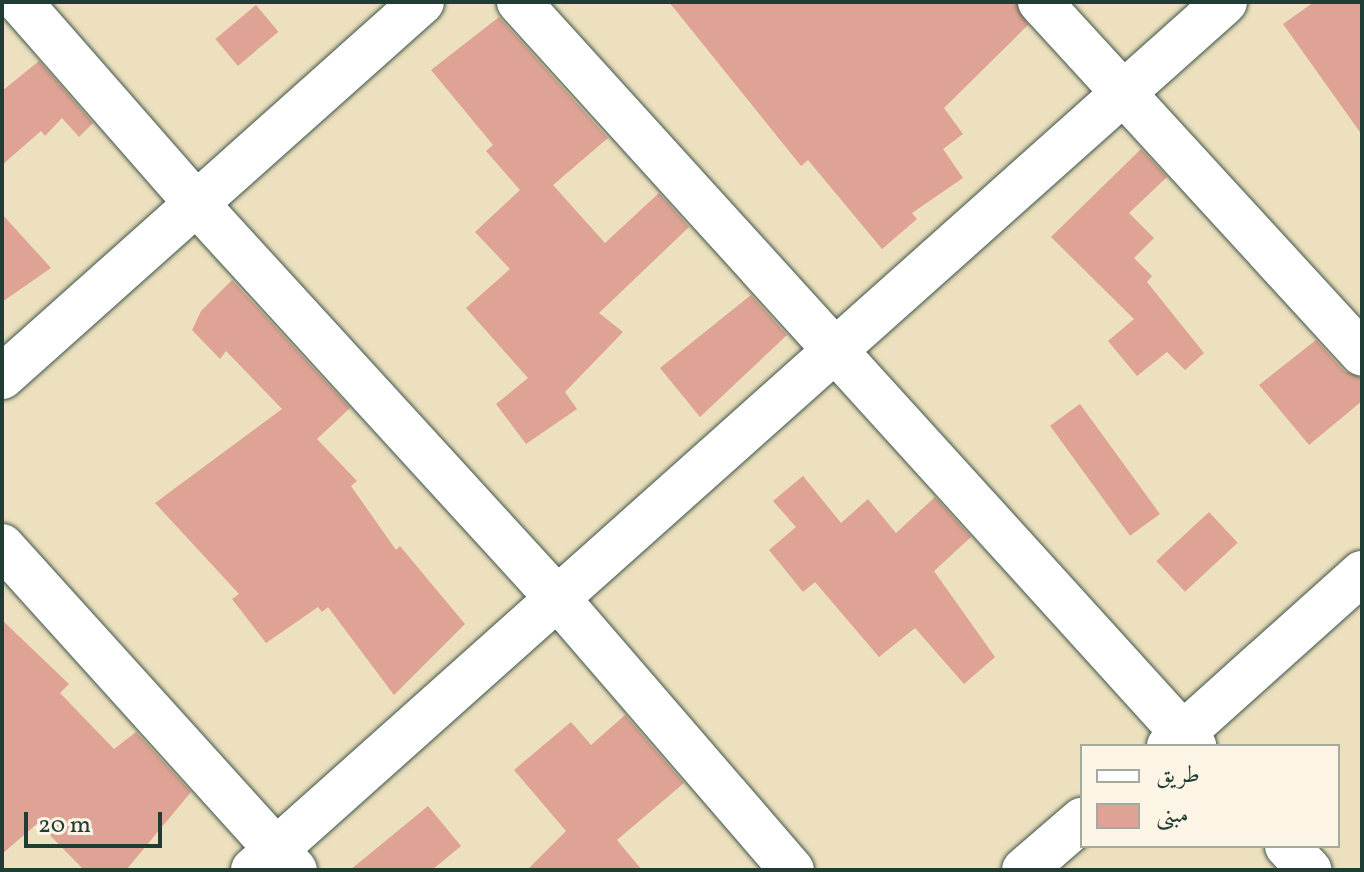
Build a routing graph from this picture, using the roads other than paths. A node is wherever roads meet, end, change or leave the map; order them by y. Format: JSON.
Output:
{"nodes":[{"id":1,"x":20,"y":2,"type":"edge"},
{"id":2,"x":422,"y":2,"type":"edge"},
{"id":3,"x":519,"y":2,"type":"edge"},
{"id":4,"x":1040,"y":2,"type":"edge"},
{"id":5,"x":1225,"y":2,"type":"edge"},
{"id":6,"x":1122,"y":90,"type":"junction"},
{"id":7,"x":195,"y":202,"type":"junction"},
{"id":8,"x":838,"y":352,"type":"junction"},
{"id":9,"x":1362,"y":354,"type":"edge"},
{"id":10,"x":2,"y":377,"type":"edge"},
{"id":11,"x":2,"y":546,"type":"edge"},
{"id":12,"x":1362,"y":573,"type":"edge"},
{"id":13,"x":558,"y":599,"type":"junction"},
{"id":14,"x":1182,"y":742,"type":"edge"},
{"id":15,"x":1080,"y":822,"type":"edge"},
{"id":16,"x":1289,"y":848,"type":"edge"},
{"id":17,"x":275,"y":863,"type":"edge"},
{"id":18,"x":792,"y":870,"type":"edge"},
{"id":19,"x":1024,"y":870,"type":"edge"},
{"id":20,"x":1309,"y":870,"type":"edge"}],
"edges":[{"from":1,"to":7,"type":"street"},
{"from":2,"to":7,"type":"street"},
{"from":3,"to":8,"type":"street"},
{"from":4,"to":6,"type":"street"},
{"from":5,"to":6,"type":"street"},
{"from":6,"to":8,"type":"street"},
{"from":6,"to":9,"type":"street"},
{"from":7,"to":10,"type":"street"},
{"from":7,"to":13,"type":"street"},
{"from":8,"to":13,"type":"street"},
{"from":8,"to":14,"type":"street"},
{"from":11,"to":17,"type":"street"},
{"from":12,"to":14,"type":"street"},
{"from":13,"to":17,"type":"street"},
{"from":13,"to":18,"type":"street"},
{"from":15,"to":19,"type":"street"},
{"from":16,"to":20,"type":"street"}]}
